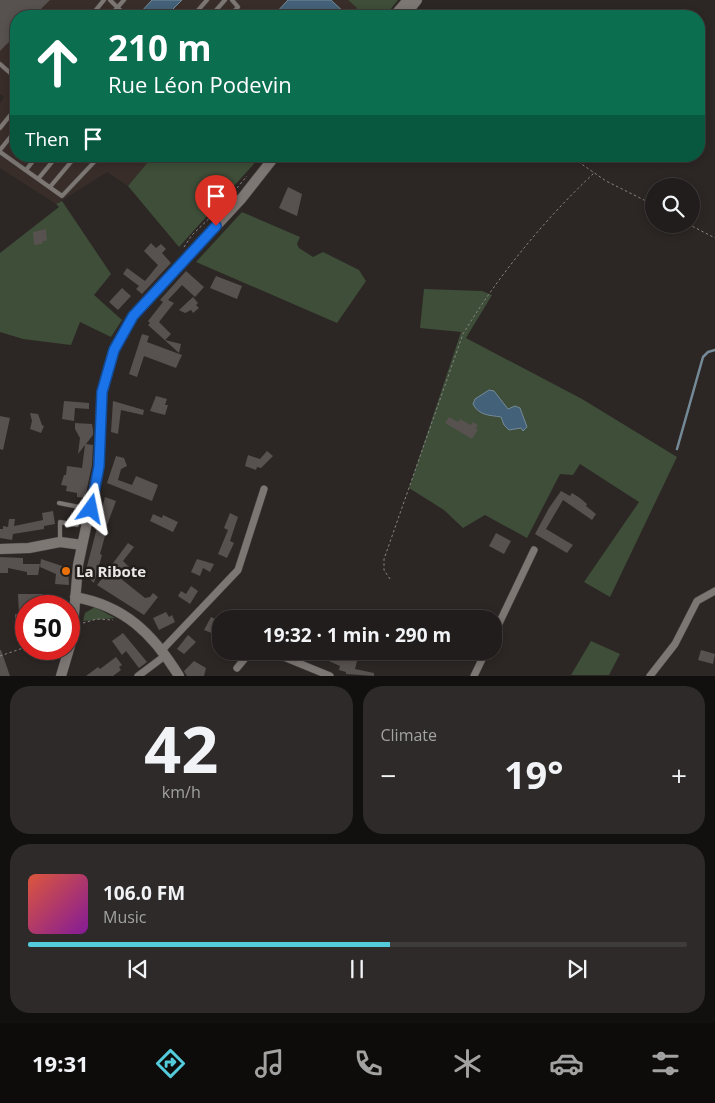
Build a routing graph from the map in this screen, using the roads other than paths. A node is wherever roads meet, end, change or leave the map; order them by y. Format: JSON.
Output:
{"nodes":[{"id":1,"x":104,"y":0,"type":"edge"},
{"id":2,"x":110,"y":0,"type":"edge"},
{"id":3,"x":124,"y":0,"type":"edge"},
{"id":4,"x":207,"y":0,"type":"edge"},
{"id":5,"x":225,"y":0,"type":"edge"},
{"id":6,"x":232,"y":0,"type":"edge"},
{"id":7,"x":414,"y":0,"type":"edge"},
{"id":8,"x":117,"y":8,"type":"junction"},
{"id":9,"x":96,"y":10,"type":"edge"},
{"id":10,"x":119,"y":10,"type":"edge"},
{"id":11,"x":198,"y":10,"type":"edge"},
{"id":12,"x":216,"y":10,"type":"edge"},
{"id":13,"x":235,"y":10,"type":"edge"},
{"id":14,"x":402,"y":10,"type":"edge"},
{"id":15,"x":0,"y":64,"type":"edge"},
{"id":16,"x":10,"y":73,"type":"edge"},
{"id":17,"x":10,"y":116,"type":"edge"},
{"id":18,"x":0,"y":128,"type":"edge"},
{"id":19,"x":10,"y":138,"type":"edge"},
{"id":20,"x":0,"y":151,"type":"edge"},
{"id":21,"x":15,"y":162,"type":"edge"},
{"id":22,"x":32,"y":162,"type":"edge"},
{"id":23,"x":52,"y":162,"type":"edge"},
{"id":24,"x":71,"y":162,"type":"edge"},
{"id":25,"x":94,"y":162,"type":"edge"},
{"id":26,"x":265,"y":162,"type":"edge"},
{"id":27,"x":271,"y":162,"type":"edge"},
{"id":28,"x":26,"y":170,"type":"junction"},
{"id":29,"x":38,"y":179,"type":"junction"},
{"id":30,"x":50,"y":187,"type":"junction"},
{"id":31,"x":180,"y":263,"type":"junction"},
{"id":32,"x":264,"y":489,"type":"dead end"},
{"id":33,"x":59,"y":503,"type":"dead end"},
{"id":34,"x":91,"y":509,"type":"junction"},
{"id":35,"x":77,"y":525,"type":"dead end"},
{"id":36,"x":60,"y":542,"type":"junction"},
{"id":37,"x":82,"y":545,"type":"junction"},
{"id":38,"x":0,"y":549,"type":"edge"},
{"id":39,"x":534,"y":550,"type":"dead end"},
{"id":40,"x":715,"y":591,"type":"edge"},
{"id":41,"x":75,"y":595,"type":"edge"},
{"id":42,"x":80,"y":598,"type":"edge"},
{"id":43,"x":502,"y":617,"type":"edge"},
{"id":44,"x":164,"y":652,"type":"junction"},
{"id":45,"x":66,"y":660,"type":"edge"},
{"id":46,"x":243,"y":660,"type":"edge"},
{"id":47,"x":291,"y":660,"type":"edge"},
{"id":48,"x":482,"y":660,"type":"edge"},
{"id":49,"x":236,"y":668,"type":"dead end"},
{"id":50,"x":61,"y":676,"type":"edge"},
{"id":51,"x":138,"y":676,"type":"edge"},
{"id":52,"x":179,"y":676,"type":"edge"},
{"id":53,"x":330,"y":676,"type":"edge"},
{"id":54,"x":474,"y":676,"type":"edge"},
{"id":55,"x":650,"y":676,"type":"edge"}],
"edges":[{"from":1,"to":9,"type":"lane"},
{"from":2,"to":8,"type":"lane"},
{"from":3,"to":8,"type":"lane"},
{"from":4,"to":11,"type":"lane"},
{"from":5,"to":12,"type":"lane"},
{"from":6,"to":13,"type":"lane"},
{"from":7,"to":14,"type":"main road"},
{"from":8,"to":10,"type":"lane"},
{"from":15,"to":16,"type":"lane"},
{"from":17,"to":18,"type":"lane"},
{"from":19,"to":20,"type":"lane"},
{"from":21,"to":28,"type":"lane"},
{"from":22,"to":28,"type":"lane"},
{"from":23,"to":29,"type":"lane"},
{"from":24,"to":30,"type":"lane"},
{"from":25,"to":30,"type":"lane"},
{"from":26,"to":31,"type":"main road"},
{"from":27,"to":31,"type":"main road"},
{"from":28,"to":29,"type":"lane"},
{"from":29,"to":30,"type":"lane"},
{"from":31,"to":34,"type":"main road"},
{"from":32,"to":44,"type":"street"},
{"from":33,"to":34,"type":"lane"},
{"from":34,"to":37,"type":"main road"},
{"from":35,"to":36,"type":"lane"},
{"from":36,"to":37,"type":"main road"},
{"from":36,"to":38,"type":"main road"},
{"from":37,"to":41,"type":"main road"},
{"from":39,"to":43,"type":"street"},
{"from":40,"to":55,"type":"street"},
{"from":42,"to":44,"type":"main road"},
{"from":44,"to":51,"type":"street"},
{"from":44,"to":52,"type":"main road"},
{"from":45,"to":50,"type":"main road"},
{"from":46,"to":49,"type":"street"},
{"from":47,"to":53,"type":"street"},
{"from":48,"to":54,"type":"street"}]}
